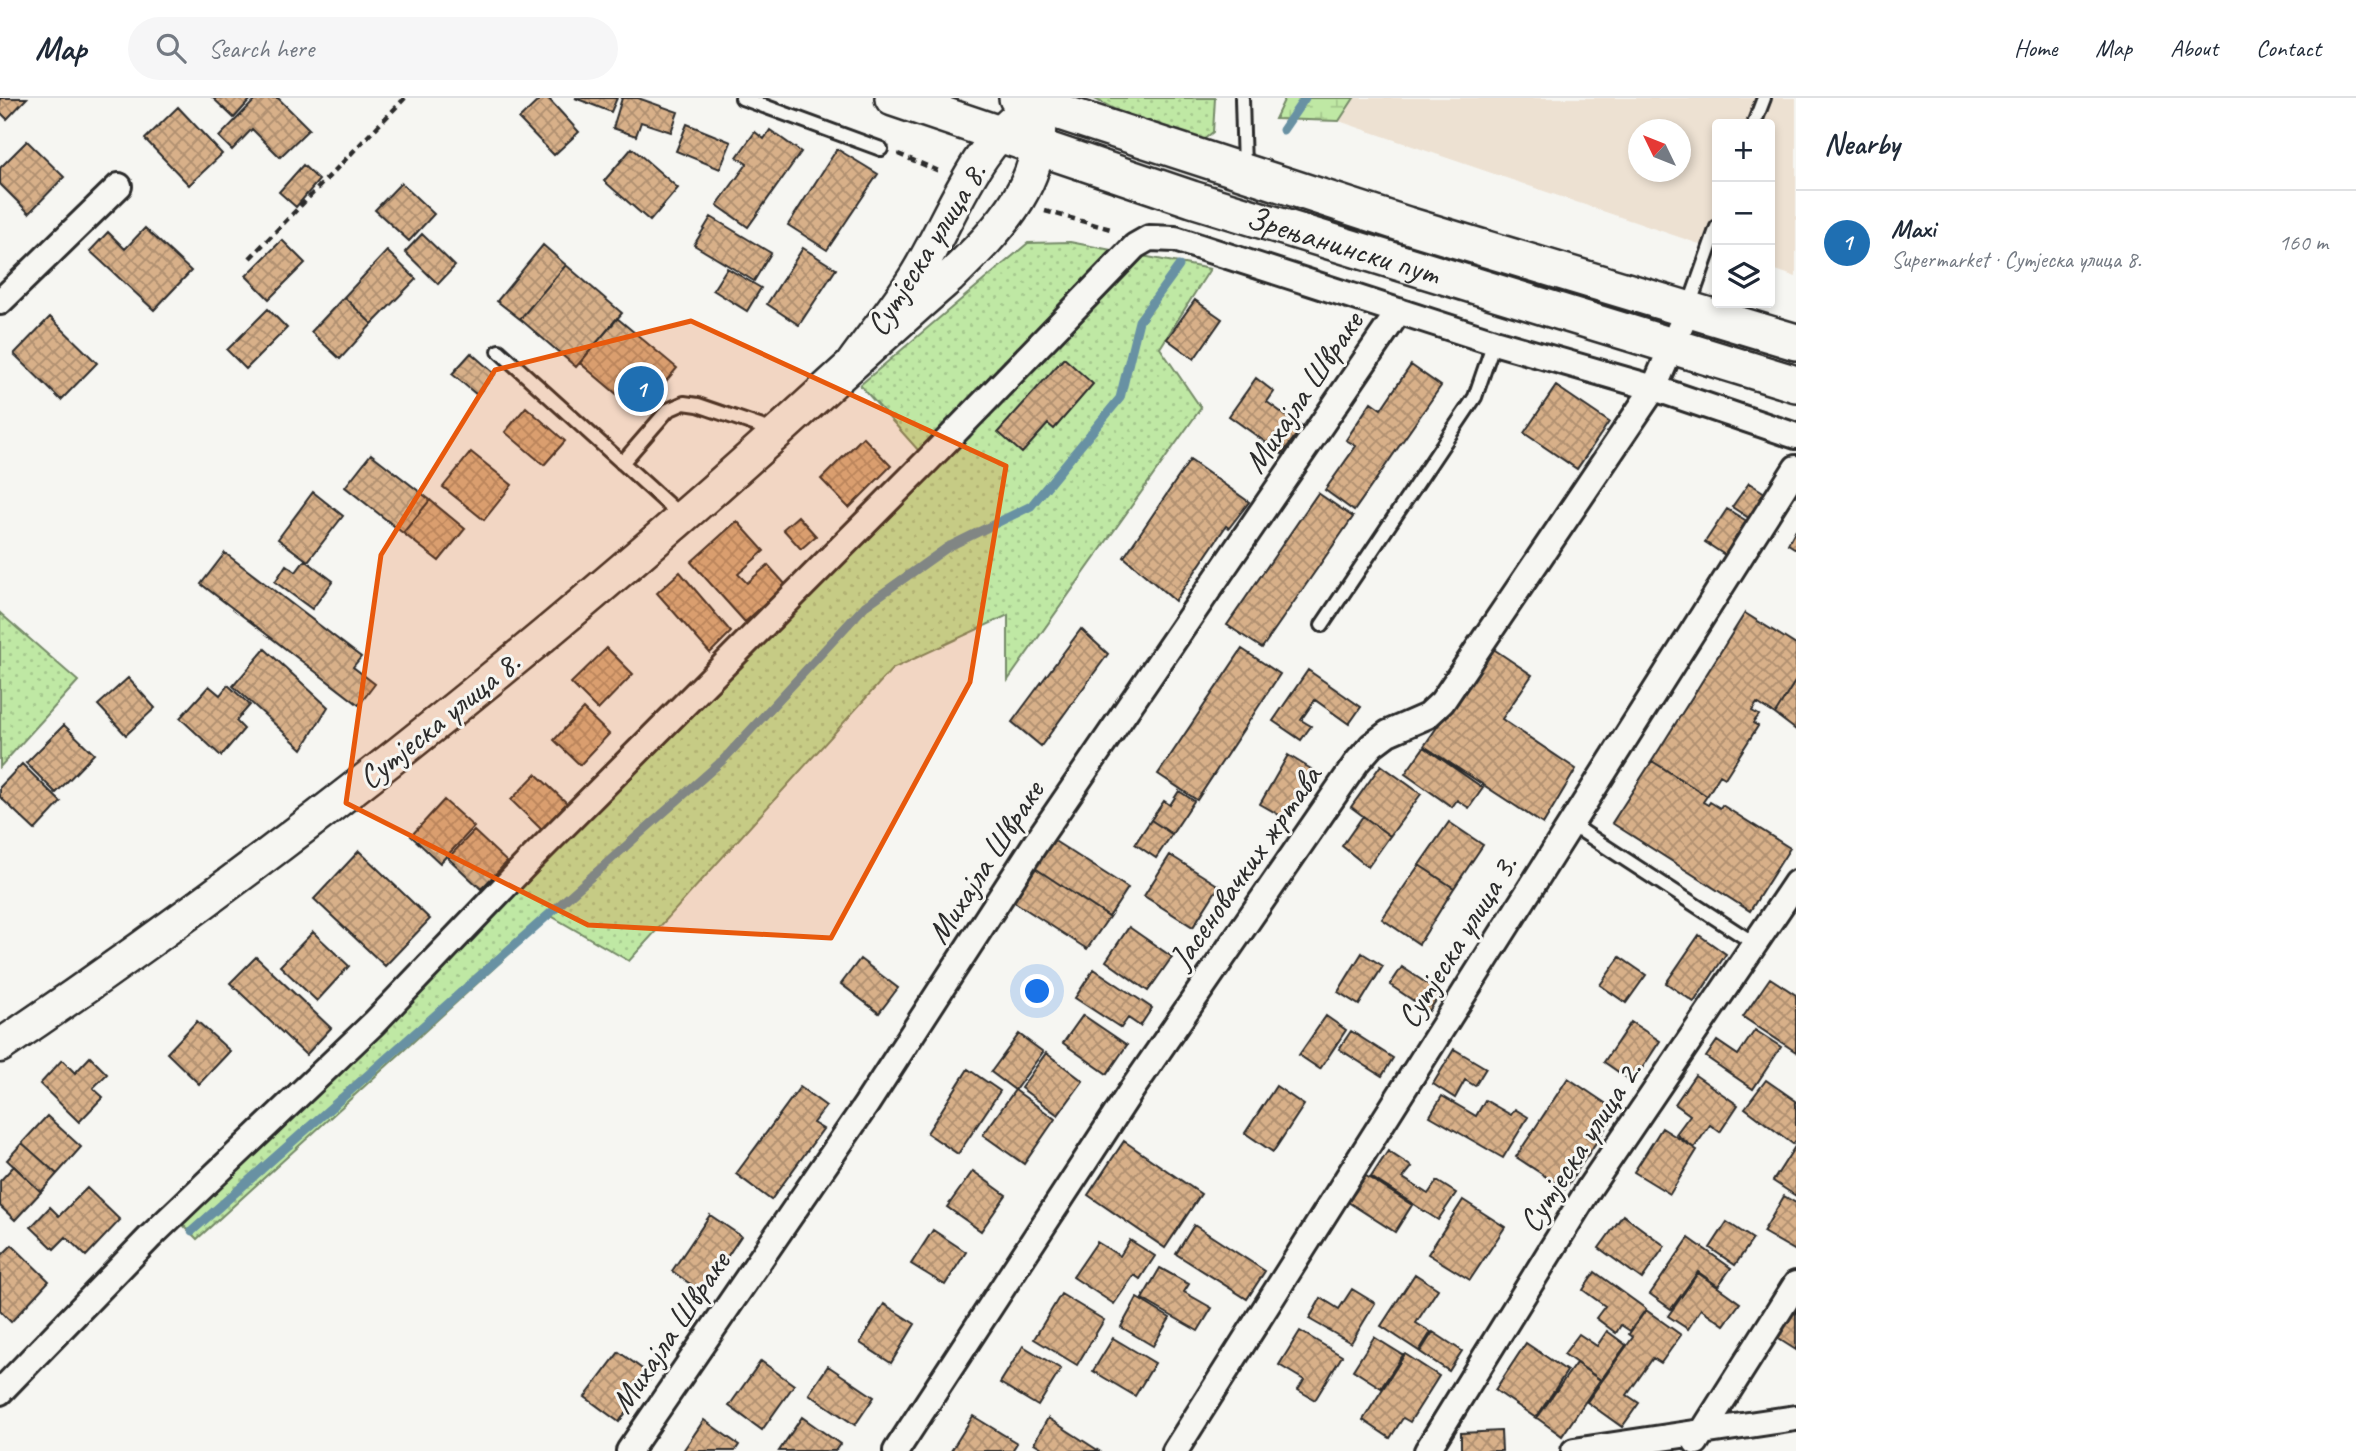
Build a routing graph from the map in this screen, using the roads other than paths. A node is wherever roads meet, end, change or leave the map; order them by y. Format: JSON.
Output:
{"nodes":[{"id":1,"x":742,"y":98,"type":"edge"},
{"id":2,"x":892,"y":98,"type":"edge"},
{"id":3,"x":1242,"y":98,"type":"edge"},
{"id":4,"x":1764,"y":98,"type":"edge"},
{"id":5,"x":1030,"y":100,"type":"edge"},
{"id":6,"x":1756,"y":119,"type":"edge"},
{"id":7,"x":998,"y":134,"type":"junction"},
{"id":8,"x":1039,"y":148,"type":"junction"},
{"id":9,"x":881,"y":149,"type":"dead end"},
{"id":10,"x":1244,"y":172,"type":"junction"},
{"id":11,"x":118,"y":186,"type":"dead end"},
{"id":12,"x":1712,"y":241,"type":"edge"},
{"id":13,"x":0,"y":302,"type":"edge"},
{"id":14,"x":1688,"y":309,"type":"junction"},
{"id":15,"x":1399,"y":311,"type":"junction"},
{"id":16,"x":1494,"y":342,"type":"junction"},
{"id":17,"x":1796,"y":342,"type":"edge"},
{"id":18,"x":1672,"y":347,"type":"junction"},
{"id":19,"x":499,"y":351,"type":"dead end"},
{"id":20,"x":852,"y":364,"type":"junction"},
{"id":21,"x":1796,"y":384,"type":"edge"},
{"id":22,"x":1654,"y":387,"type":"junction"},
{"id":23,"x":778,"y":432,"type":"junction"},
{"id":24,"x":1796,"y":436,"type":"edge"},
{"id":25,"x":622,"y":463,"type":"junction"},
{"id":26,"x":1796,"y":468,"type":"edge"},
{"id":27,"x":682,"y":517,"type":"junction"},
{"id":28,"x":1322,"y":625,"type":"dead end"},
{"id":29,"x":1571,"y":824,"type":"junction"},
{"id":30,"x":1796,"y":883,"type":"edge"},
{"id":31,"x":1755,"y":944,"type":"junction"},
{"id":32,"x":0,"y":1046,"type":"edge"},
{"id":33,"x":1796,"y":1284,"type":"edge"},
{"id":34,"x":0,"y":1392,"type":"edge"},
{"id":35,"x":1796,"y":1418,"type":"edge"},
{"id":36,"x":1696,"y":1442,"type":"edge"},
{"id":37,"x":629,"y":1451,"type":"edge"},
{"id":38,"x":896,"y":1451,"type":"edge"},
{"id":39,"x":1175,"y":1451,"type":"edge"},
{"id":40,"x":1427,"y":1451,"type":"edge"},
{"id":41,"x":1574,"y":1451,"type":"edge"}],
"edges":[{"from":1,"to":9,"type":"lane"},
{"from":2,"to":7,"type":"main road","name":"Зрењанински пут"},
{"from":3,"to":10,"type":"lane"},
{"from":4,"to":6,"type":"lane"},
{"from":5,"to":7,"type":"street","name":"Сутјеска улица 8."},
{"from":5,"to":8,"type":"street"},
{"from":5,"to":10,"type":"main road","name":"Зрењанински пут"},
{"from":7,"to":8,"type":"main road","name":"Зрењанински пут"},
{"from":7,"to":20,"type":"street","name":"Сутјеска улица 8."},
{"from":8,"to":18,"type":"main road","name":"Зрењанински пут"},
{"from":8,"to":20,"type":"street","name":"Сутјеска улица 8."},
{"from":10,"to":14,"type":"main road","name":"Зрењанински пут"},
{"from":11,"to":13,"type":"street"},
{"from":12,"to":14,"type":"lane"},
{"from":14,"to":17,"type":"main road","name":"Зрењанински пут"},
{"from":14,"to":18,"type":"street","name":"Јасеновачких жртава"},
{"from":15,"to":16,"type":"street","name":"Зрењанински пут"},
{"from":15,"to":34,"type":"street","name":"Зрењанински пут"},
{"from":15,"to":37,"type":"street","name":"Михајла Швраке"},
{"from":16,"to":22,"type":"street","name":"Зрењанински пут"},
{"from":16,"to":28,"type":"lane"},
{"from":18,"to":21,"type":"main road","name":"Зрењанински пут"},
{"from":18,"to":22,"type":"street","name":"Јасеновачких жртава"},
{"from":19,"to":25,"type":"lane"},
{"from":20,"to":23,"type":"street","name":"Сутјеска улица 8."},
{"from":22,"to":24,"type":"street","name":"Зрењанински пут"},
{"from":22,"to":38,"type":"street","name":"Јасеновачких жртава"},
{"from":23,"to":25,"type":"lane"},
{"from":23,"to":27,"type":"street","name":"Сутјеска улица 8."},
{"from":25,"to":27,"type":"lane"},
{"from":26,"to":29,"type":"street","name":"Сутјеска улица 3."},
{"from":27,"to":32,"type":"street","name":"Сутјеска улица 8."},
{"from":29,"to":31,"type":"lane"},
{"from":29,"to":39,"type":"street","name":"Сутјеска улица 3."},
{"from":30,"to":31,"type":"street","name":"Сутјеска улица 2."},
{"from":31,"to":40,"type":"street","name":"Сутјеска улица 2."},
{"from":33,"to":36,"type":"street"},
{"from":35,"to":36,"type":"street"},
{"from":36,"to":41,"type":"street"}]}
